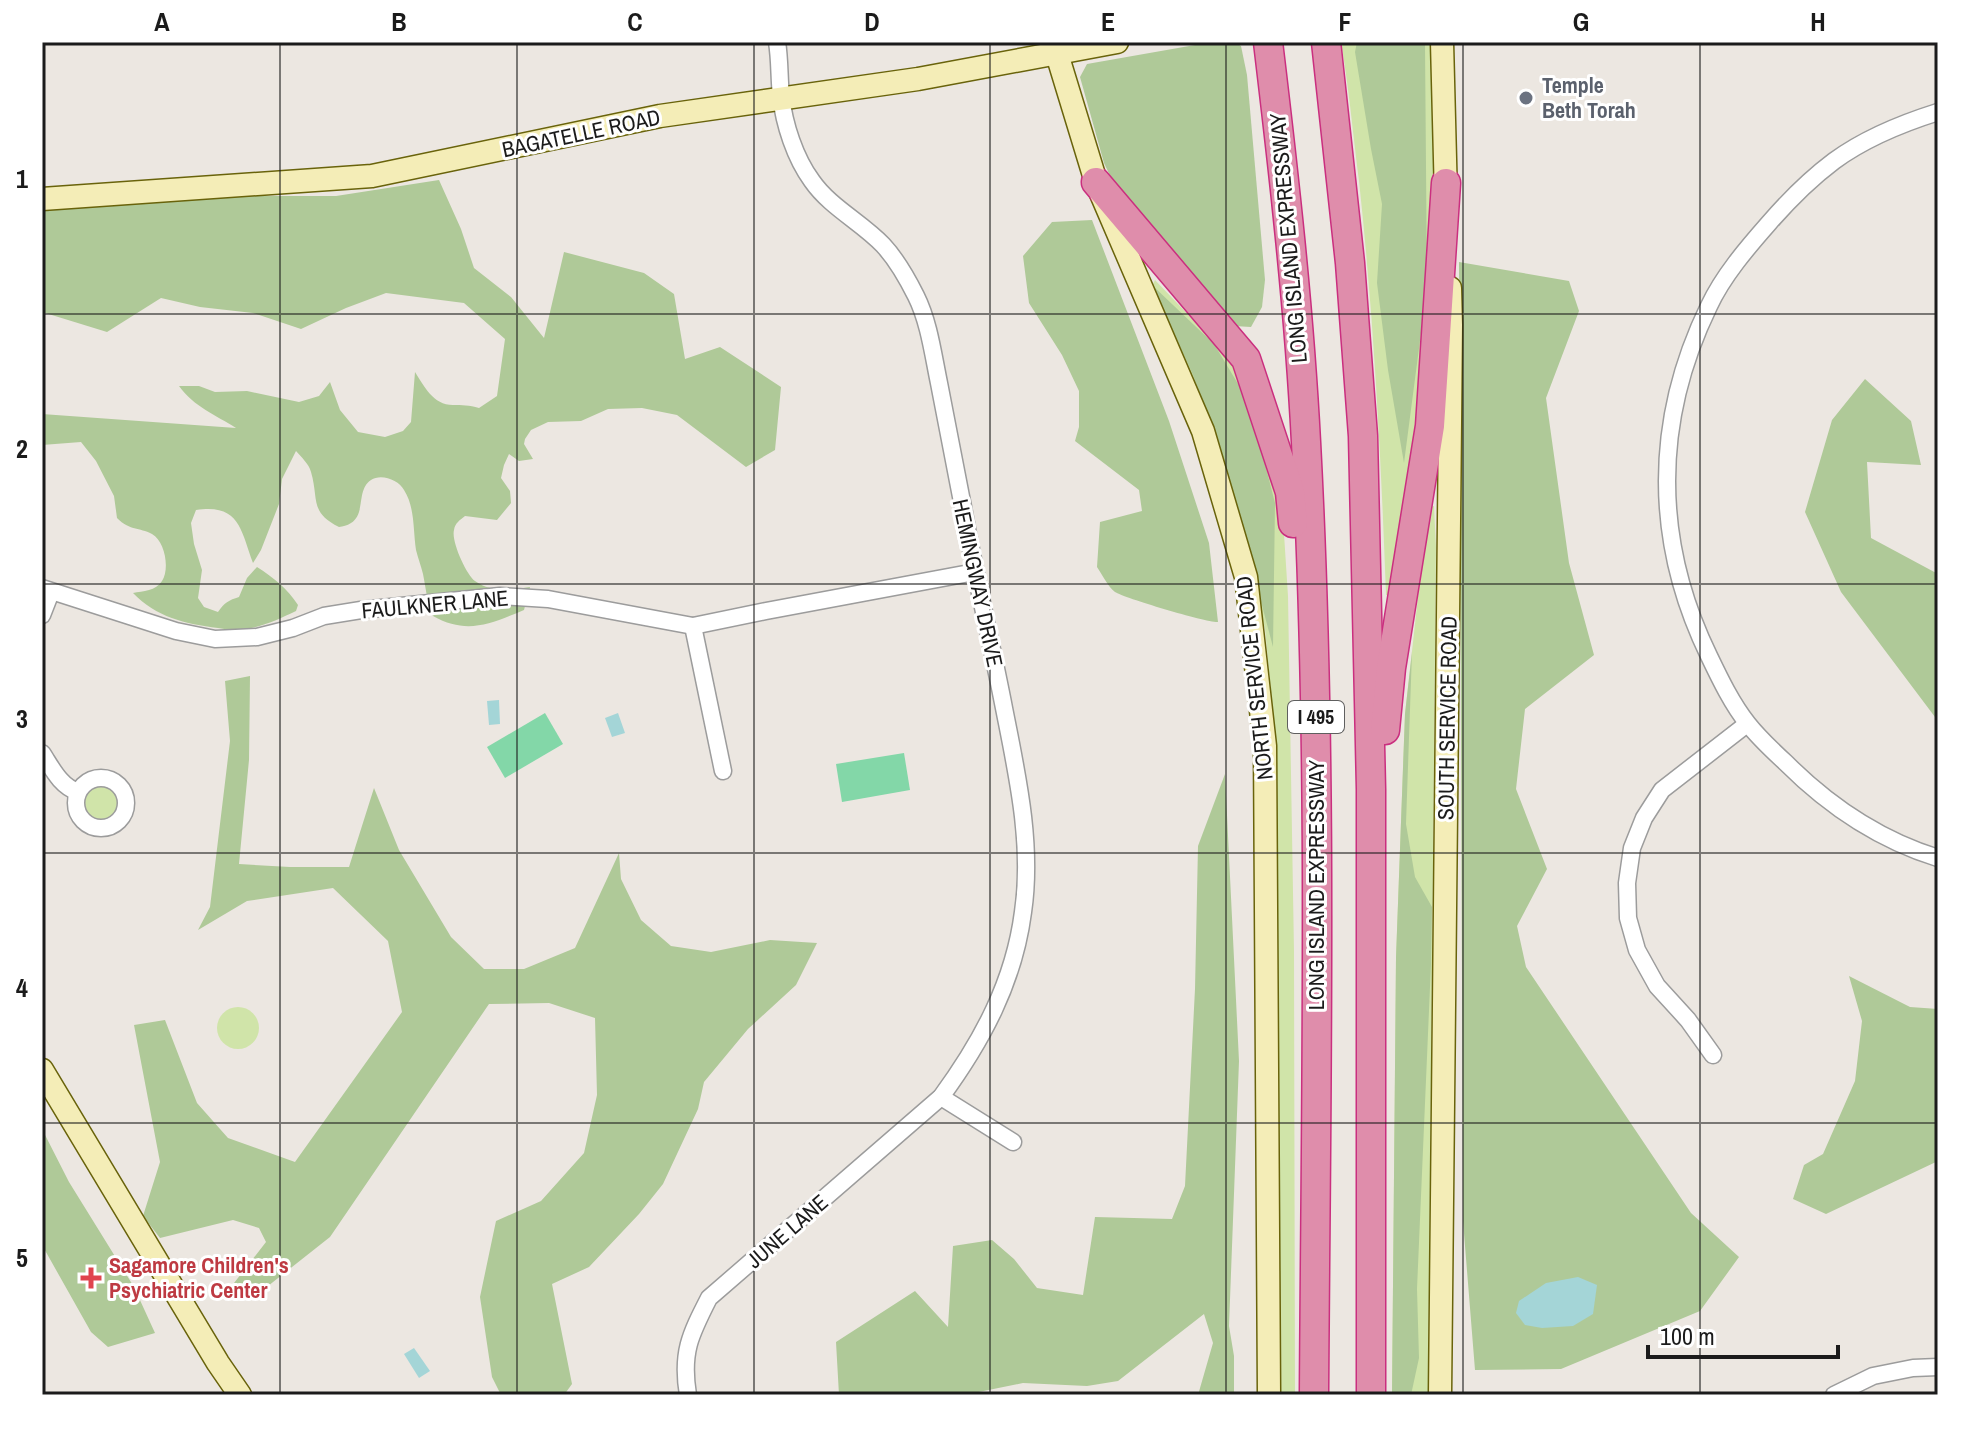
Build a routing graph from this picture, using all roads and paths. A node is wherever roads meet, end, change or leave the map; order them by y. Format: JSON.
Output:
{"nodes":[{"id":1,"x":777,"y":42,"type":"edge"},
{"id":2,"x":1117,"y":42,"type":"edge"},
{"id":3,"x":1268,"y":42,"type":"edge"},
{"id":4,"x":1326,"y":42,"type":"edge"},
{"id":5,"x":1442,"y":42,"type":"edge"},
{"id":6,"x":1057,"y":48,"type":"edge"},
{"id":7,"x":781,"y":99,"type":"junction"},
{"id":8,"x":1938,"y":112,"type":"edge"},
{"id":9,"x":1096,"y":182,"type":"junction"},
{"id":10,"x":1446,"y":183,"type":"junction"},
{"id":11,"x":42,"y":199,"type":"edge"},
{"id":12,"x":975,"y":572,"type":"junction"},
{"id":13,"x":47,"y":590,"type":"edge"},
{"id":14,"x":42,"y":615,"type":"edge"},
{"id":15,"x":693,"y":626,"type":"junction"},
{"id":16,"x":1747,"y":724,"type":"junction"},
{"id":17,"x":42,"y":753,"type":"edge"},
{"id":18,"x":723,"y":771,"type":"dead end"},
{"id":19,"x":1371,"y":789,"type":"junction"},
{"id":20,"x":78,"y":792,"type":"dead end"},
{"id":21,"x":1318,"y":825,"type":"junction"},
{"id":22,"x":1938,"y":858,"type":"edge"},
{"id":23,"x":1713,"y":1055,"type":"dead end"},
{"id":24,"x":42,"y":1070,"type":"edge"},
{"id":25,"x":941,"y":1097,"type":"junction"},
{"id":26,"x":1013,"y":1142,"type":"dead end"},
{"id":27,"x":1938,"y":1367,"type":"edge"},
{"id":28,"x":240,"y":1395,"type":"edge"},
{"id":29,"x":688,"y":1395,"type":"edge"},
{"id":30,"x":1269,"y":1395,"type":"edge"},
{"id":31,"x":1314,"y":1395,"type":"edge"},
{"id":32,"x":1371,"y":1395,"type":"edge"},
{"id":33,"x":1440,"y":1395,"type":"edge"},
{"id":34,"x":1834,"y":1395,"type":"edge"}],
"edges":[{"from":1,"to":7,"type":"street","name":"HEMINGWAY DRIVE"},
{"from":2,"to":6,"type":"main road","name":"BAGATELLE ROAD"},
{"from":3,"to":21,"type":"highway","name":"LONG ISLAND EXPRESSWAY","number":"I 495"},
{"from":4,"to":19,"type":"highway","number":"I 495"},
{"from":5,"to":10,"type":"main road","name":"SOUTH SERVICE ROAD"},
{"from":6,"to":7,"type":"main road","name":"BAGATELLE ROAD"},
{"from":6,"to":9,"type":"main road","name":"NORTH SERVICE ROAD"},
{"from":7,"to":11,"type":"main road","name":"BAGATELLE ROAD"},
{"from":7,"to":12,"type":"street","name":"HEMINGWAY DRIVE"},
{"from":8,"to":16,"type":"street"},
{"from":9,"to":21,"type":"highway"},
{"from":9,"to":30,"type":"main road","name":"NORTH SERVICE ROAD"},
{"from":10,"to":19,"type":"highway"},
{"from":10,"to":33,"type":"main road","name":"SOUTH SERVICE ROAD"},
{"from":12,"to":15,"type":"street","name":"FAULKNER LANE"},
{"from":12,"to":25,"type":"street","name":"HEMINGWAY DRIVE"},
{"from":13,"to":14,"type":"street"},
{"from":13,"to":15,"type":"street","name":"FAULKNER LANE"},
{"from":15,"to":18,"type":"street"},
{"from":16,"to":22,"type":"street"},
{"from":16,"to":23,"type":"street"},
{"from":17,"to":20,"type":"street"},
{"from":19,"to":32,"type":"highway","number":"I 495"},
{"from":21,"to":31,"type":"highway","name":"LONG ISLAND EXPRESSWAY","number":"I 495"},
{"from":24,"to":28,"type":"main road"},
{"from":25,"to":26,"type":"street"},
{"from":25,"to":29,"type":"street","name":"JUNE LANE"},
{"from":27,"to":34,"type":"street"}]}
